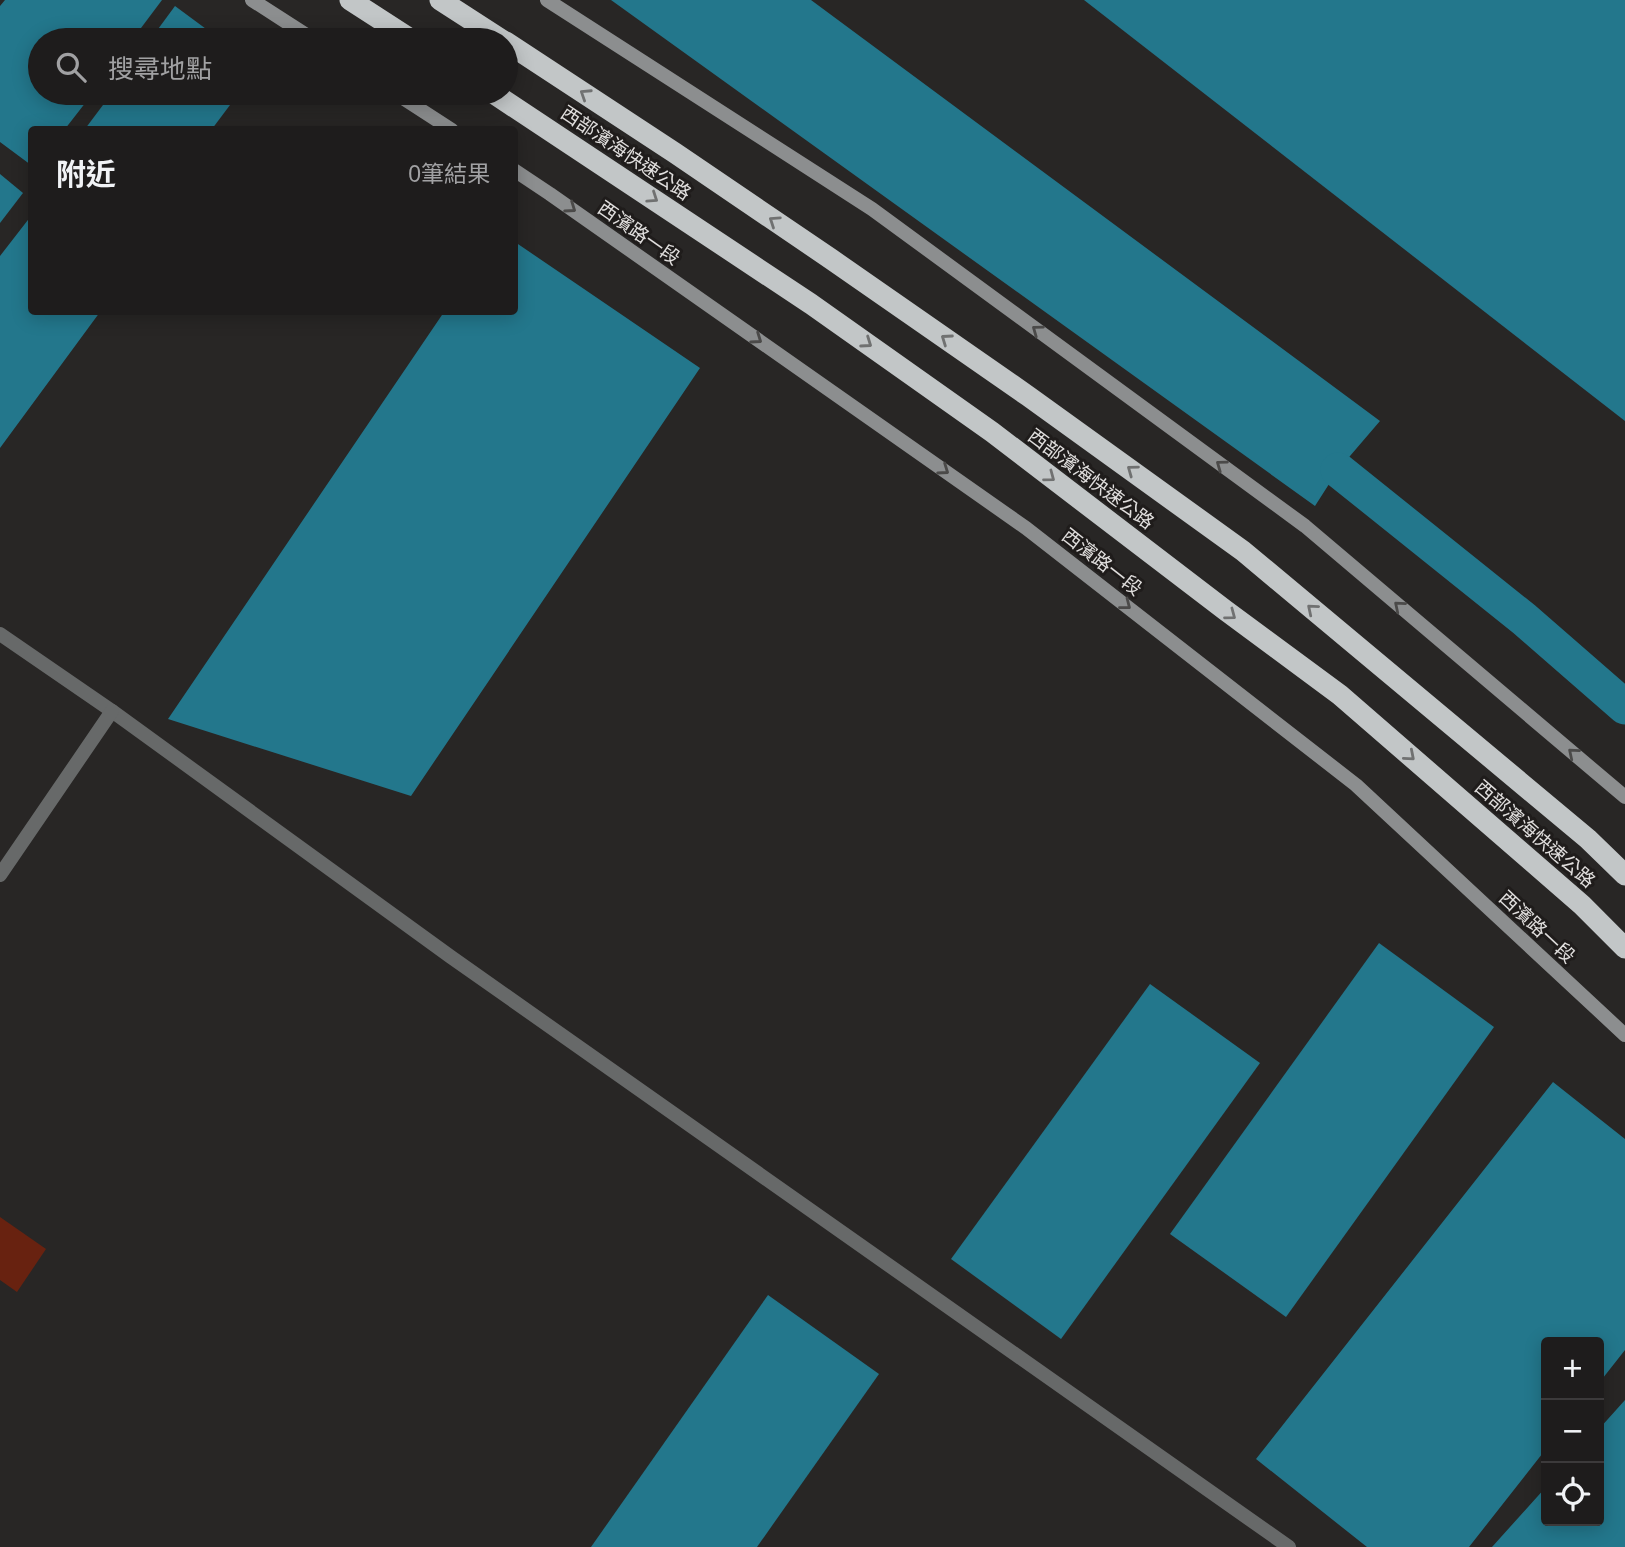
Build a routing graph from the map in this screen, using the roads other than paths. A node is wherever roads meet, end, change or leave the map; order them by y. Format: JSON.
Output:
{"nodes":[{"id":1,"x":252,"y":0,"type":"edge"},
{"id":2,"x":350,"y":0,"type":"edge"},
{"id":3,"x":440,"y":0,"type":"edge"},
{"id":4,"x":547,"y":0,"type":"edge"},
{"id":5,"x":295,"y":28,"type":"edge"},
{"id":6,"x":393,"y":28,"type":"edge"},
{"id":7,"x":484,"y":28,"type":"edge"},
{"id":8,"x":518,"y":50,"type":"edge"},
{"id":9,"x":413,"y":105,"type":"edge"},
{"id":10,"x":511,"y":105,"type":"edge"},
{"id":11,"x":446,"y":126,"type":"edge"},
{"id":12,"x":518,"y":173,"type":"edge"},
{"id":13,"x":0,"y":634,"type":"edge"},
{"id":14,"x":112,"y":712,"type":"junction"},
{"id":15,"x":1625,"y":797,"type":"edge"},
{"id":16,"x":0,"y":876,"type":"edge"},
{"id":17,"x":1625,"y":876,"type":"edge"},
{"id":18,"x":1625,"y":948,"type":"edge"},
{"id":19,"x":1625,"y":1035,"type":"edge"},
{"id":20,"x":1289,"y":1547,"type":"edge"}],
"edges":[{"from":1,"to":5,"type":"street"},
{"from":2,"to":6,"type":"highway"},
{"from":3,"to":7,"type":"highway","name":"西部濱海快速公路"},
{"from":15,"to":4,"type":"street","one_way":true},
{"from":17,"to":8,"type":"highway","name":"西部濱海快速公路","one_way":true},
{"from":9,"to":11,"type":"street"},
{"from":10,"to":18,"type":"highway","name":"西部濱海快速公路","one_way":true},
{"from":12,"to":19,"type":"street","name":"西濱路一段","one_way":true},
{"from":13,"to":14,"type":"lane"},
{"from":14,"to":16,"type":"lane"},
{"from":14,"to":20,"type":"lane"}]}
